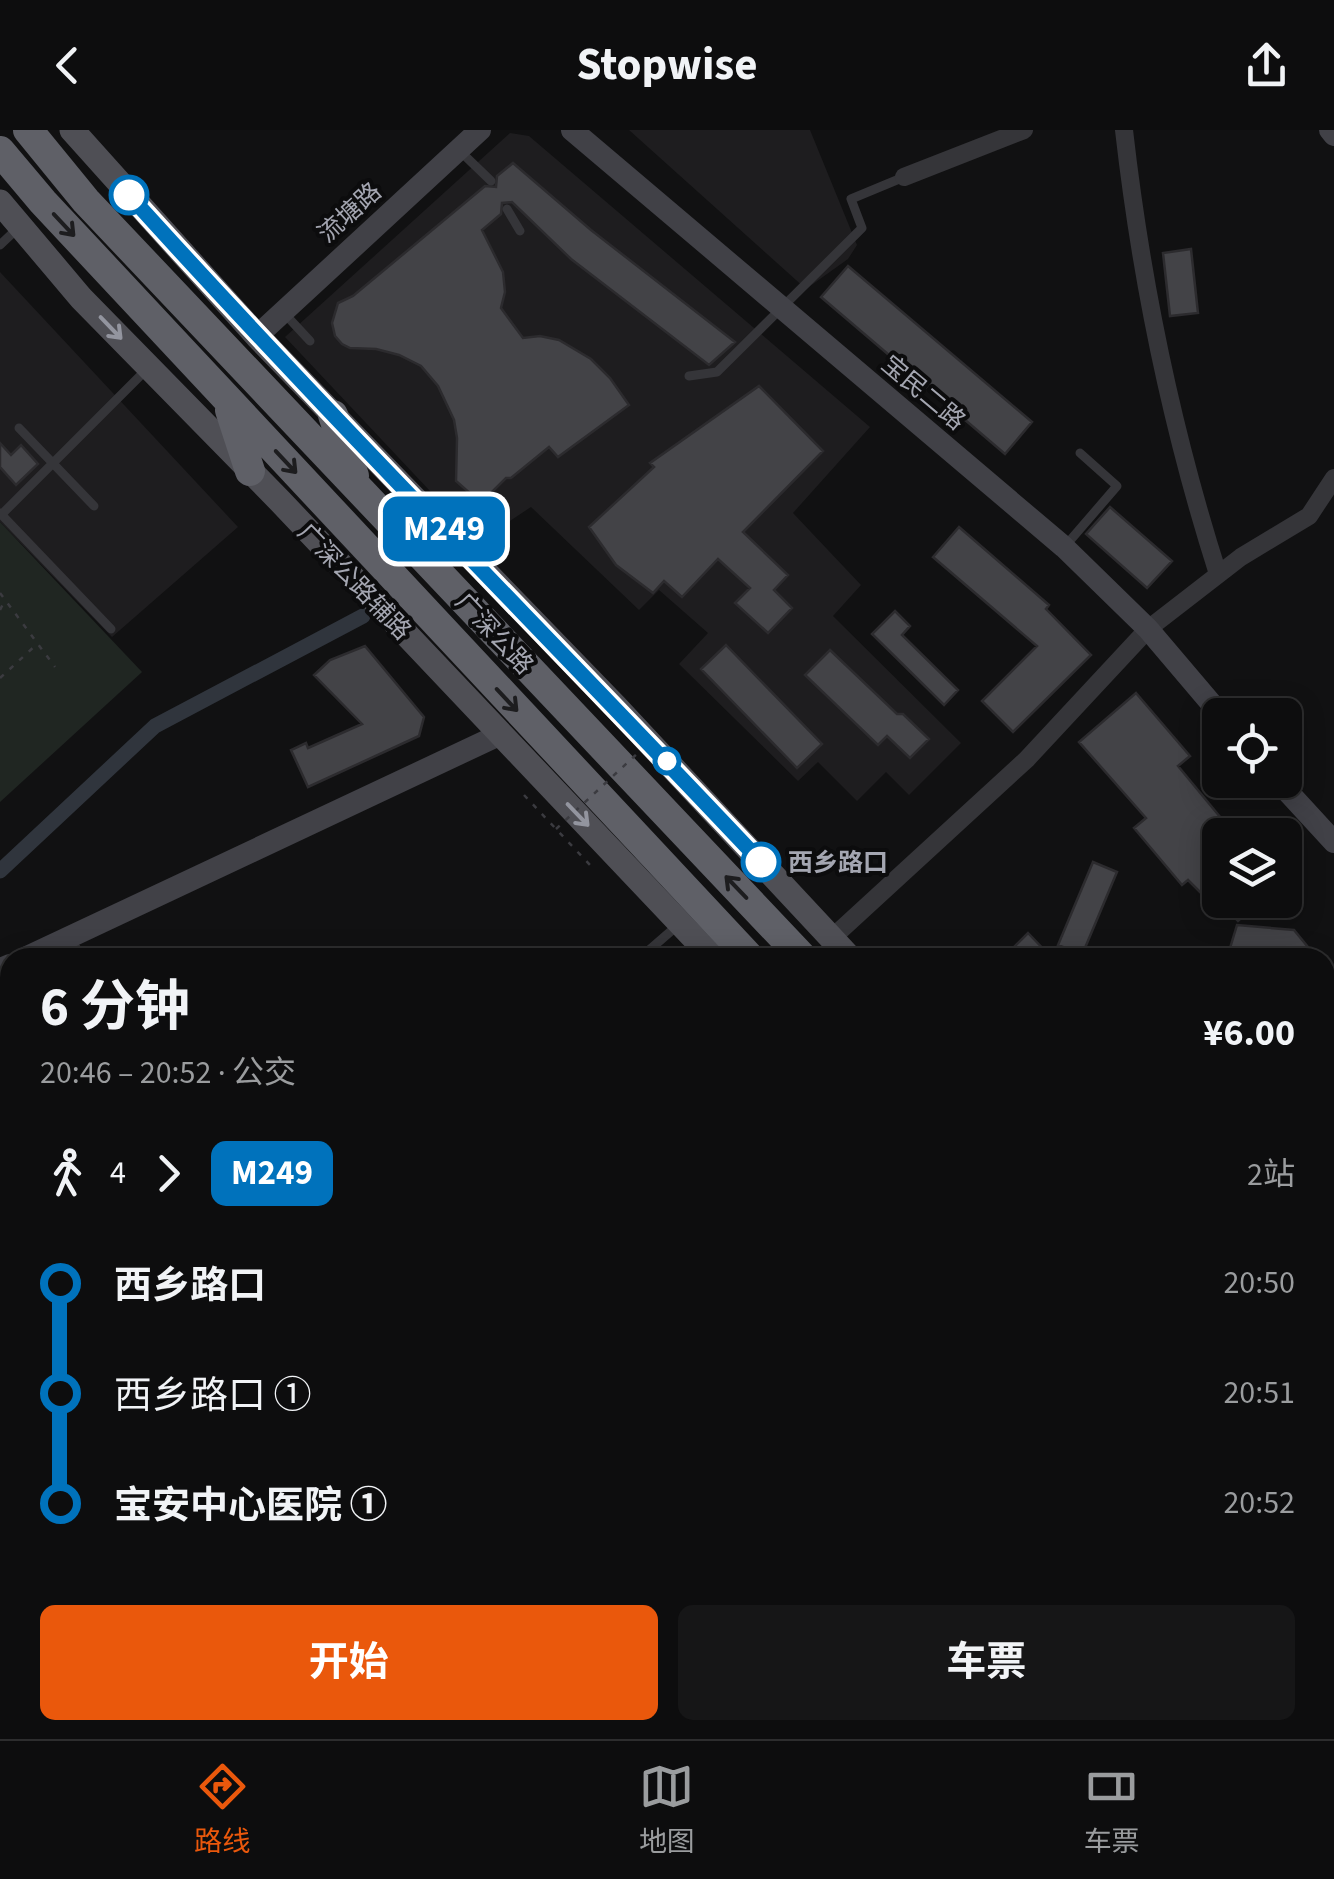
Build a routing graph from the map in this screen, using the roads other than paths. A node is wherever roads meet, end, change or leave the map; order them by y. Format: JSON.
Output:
{"nodes":[{"id":1,"x":28,"y":130,"type":"edge"},
{"id":2,"x":72,"y":130,"type":"edge"},
{"id":3,"x":480,"y":130,"type":"edge"},
{"id":4,"x":572,"y":130,"type":"edge"},
{"id":5,"x":1024,"y":130,"type":"edge"},
{"id":6,"x":1124,"y":130,"type":"edge"},
{"id":7,"x":459,"y":150,"type":"junction"},
{"id":8,"x":0,"y":151,"type":"edge"},
{"id":9,"x":904,"y":178,"type":"joint"},
{"id":10,"x":491,"y":182,"type":"dead end"},
{"id":11,"x":0,"y":202,"type":"edge"},
{"id":12,"x":507,"y":209,"type":"dead end"},
{"id":13,"x":20,"y":226,"type":"junction"},
{"id":14,"x":520,"y":231,"type":"dead end"},
{"id":15,"x":0,"y":244,"type":"edge"},
{"id":16,"x":782,"y":308,"type":"junction"},
{"id":17,"x":282,"y":311,"type":"junction"},
{"id":18,"x":257,"y":336,"type":"junction"},
{"id":19,"x":310,"y":340,"type":"dead end"},
{"id":20,"x":149,"y":367,"type":"junction"},
{"id":21,"x":689,"y":376,"type":"dead end"},
{"id":22,"x":226,"y":398,"type":"junction"},
{"id":23,"x":333,"y":414,"type":"junction"},
{"id":24,"x":20,"y":428,"type":"dead end"},
{"id":25,"x":1080,"y":453,"type":"dead end"},
{"id":26,"x":54,"y":464,"type":"junction"},
{"id":27,"x":250,"y":471,"type":"junction"},
{"id":28,"x":1334,"y":478,"type":"edge"},
{"id":29,"x":358,"y":489,"type":"junction"},
{"id":30,"x":94,"y":506,"type":"dead end"},
{"id":31,"x":1,"y":514,"type":"edge"},
{"id":32,"x":1064,"y":548,"type":"junction"},
{"id":33,"x":1218,"y":574,"type":"junction"},
{"id":34,"x":110,"y":628,"type":"dead end"},
{"id":35,"x":1148,"y":629,"type":"junction"},
{"id":36,"x":1207,"y":698,"type":"edge"},
{"id":37,"x":501,"y":734,"type":"junction"},
{"id":38,"x":1294,"y":798,"type":"edge"},
{"id":39,"x":1334,"y":842,"type":"edge"},
{"id":40,"x":680,"y":923,"type":"junction"},
{"id":41,"x":71,"y":948,"type":"edge"},
{"id":42,"x":651,"y":948,"type":"edge"},
{"id":43,"x":704,"y":948,"type":"edge"},
{"id":44,"x":741,"y":948,"type":"edge"},
{"id":45,"x":794,"y":948,"type":"edge"},
{"id":46,"x":841,"y":948,"type":"edge"}],
"edges":[{"from":1,"to":29,"type":"highway","name":"广深公路"},
{"from":2,"to":18,"type":"main road"},
{"from":3,"to":7,"type":"street","name":"流塘路"},
{"from":4,"to":16,"type":"street","name":"宝民二路"},
{"from":5,"to":9,"type":"street"},
{"from":6,"to":33,"type":"street"},
{"from":7,"to":10,"type":"lane"},
{"from":7,"to":17,"type":"street","name":"流塘路"},
{"from":8,"to":22,"type":"highway","name":"广深公路","one_way":true},
{"from":9,"to":16,"type":"lane"},
{"from":11,"to":13,"type":"main road","name":"广深公路辅路"},
{"from":12,"to":14,"type":"lane"},
{"from":13,"to":15,"type":"lane"},
{"from":13,"to":20,"type":"main road","name":"广深公路辅路","one_way":true},
{"from":16,"to":21,"type":"lane"},
{"from":16,"to":32,"type":"street","name":"宝民二路"},
{"from":17,"to":18,"type":"street","name":"流塘路"},
{"from":17,"to":19,"type":"lane"},
{"from":18,"to":23,"type":"main road"},
{"from":20,"to":26,"type":"lane"},
{"from":20,"to":27,"type":"main road","name":"广深公路辅路"},
{"from":22,"to":27,"type":"highway"},
{"from":22,"to":44,"type":"highway","name":"广深公路","one_way":true},
{"from":23,"to":29,"type":"highway"},
{"from":23,"to":46,"type":"main road"},
{"from":24,"to":26,"type":"lane"},
{"from":25,"to":32,"type":"lane"},
{"from":26,"to":30,"type":"lane"},
{"from":26,"to":31,"type":"lane"},
{"from":27,"to":37,"type":"main road","name":"广深公路辅路"},
{"from":28,"to":33,"type":"street"},
{"from":45,"to":29,"type":"highway","name":"广深公路","one_way":true},
{"from":31,"to":34,"type":"lane"},
{"from":32,"to":35,"type":"street","name":"宝民二路"},
{"from":33,"to":35,"type":"street"},
{"from":35,"to":36,"type":"street","name":"宝民二路"},
{"from":35,"to":46,"type":"street"},
{"from":37,"to":40,"type":"main road","name":"广深公路辅路","one_way":true},
{"from":37,"to":41,"type":"street"},
{"from":38,"to":39,"type":"street"},
{"from":40,"to":42,"type":"lane"},
{"from":40,"to":43,"type":"main road","name":"广深公路辅路"}]}
